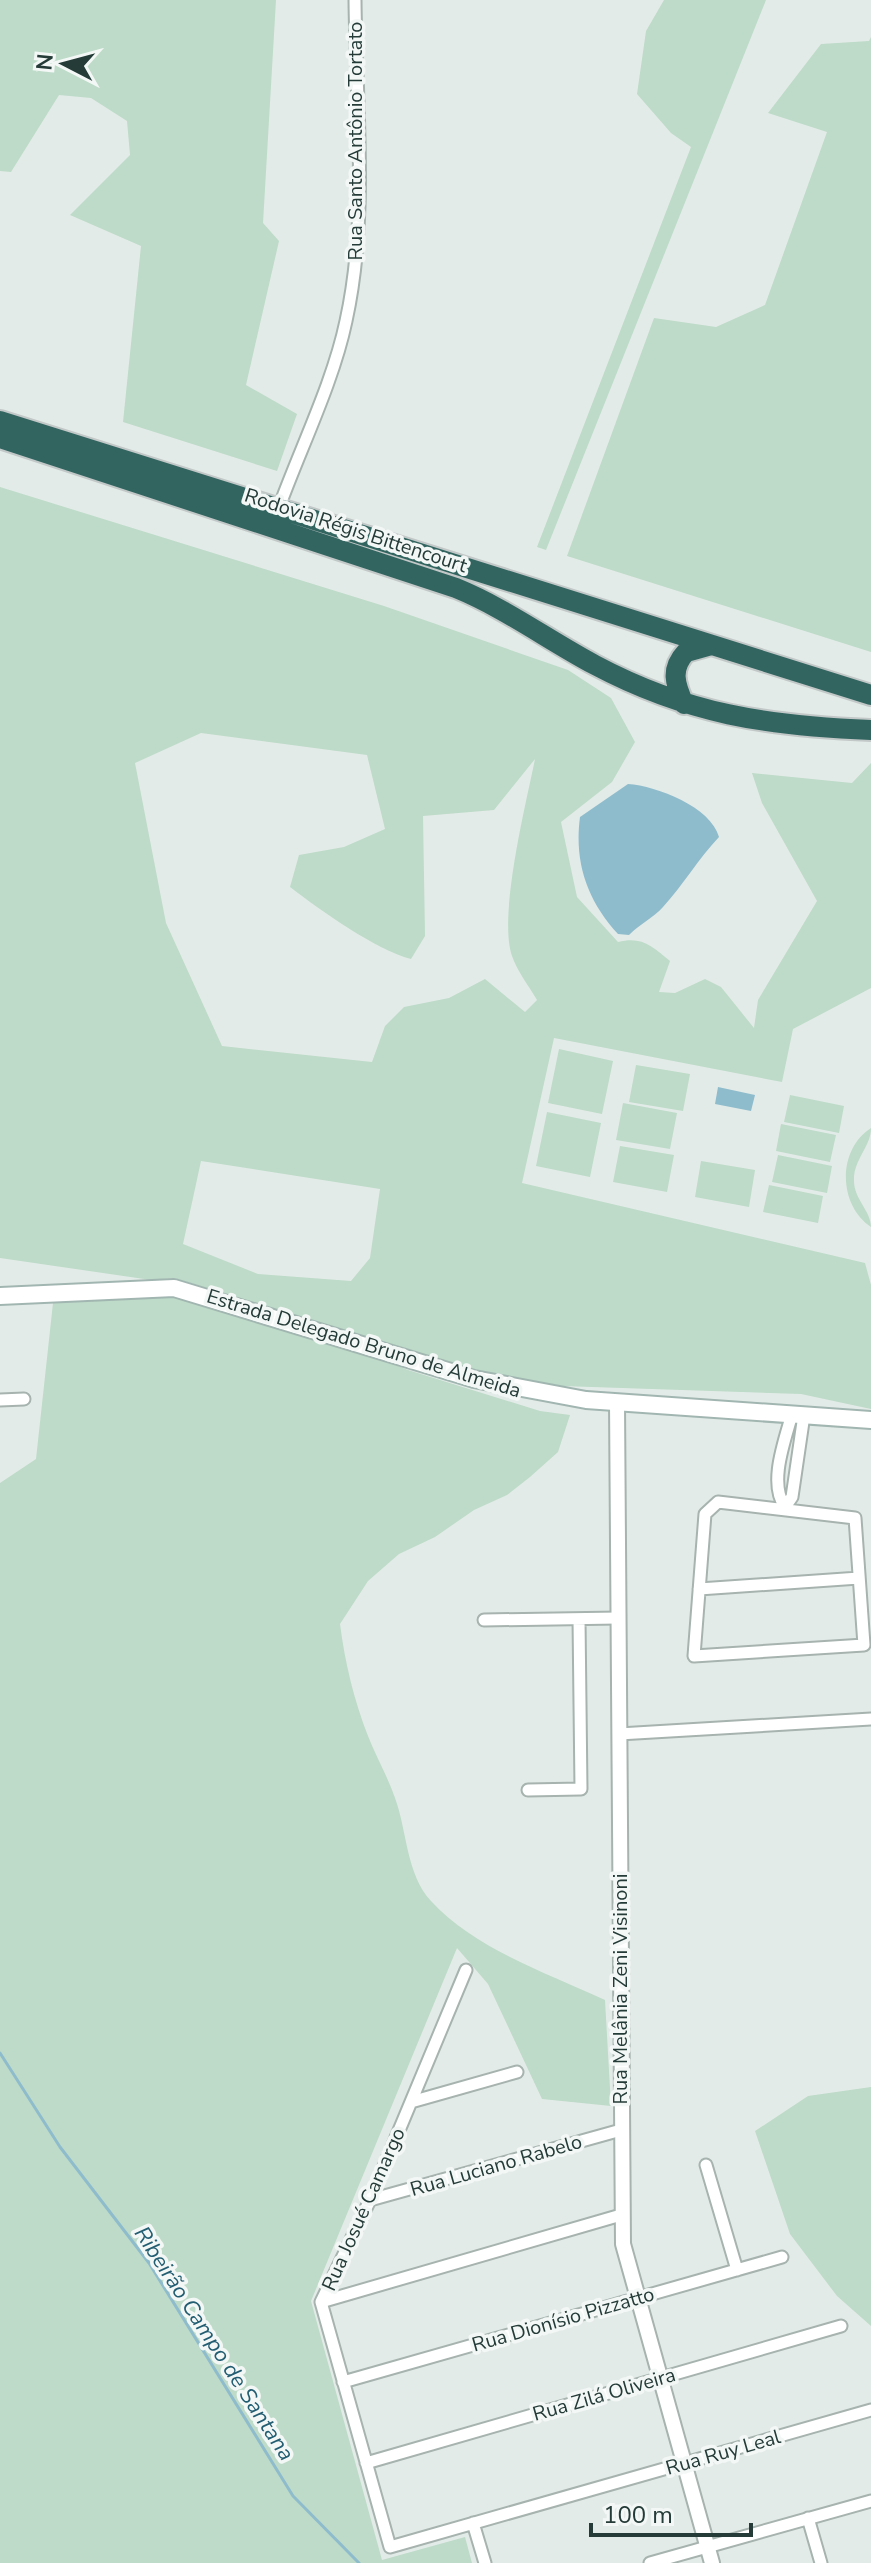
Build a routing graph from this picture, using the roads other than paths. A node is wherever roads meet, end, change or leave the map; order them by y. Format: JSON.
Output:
{"nodes":[{"id":1,"x":355,"y":0,"type":"edge"},
{"id":2,"x":0,"y":421,"type":"edge"},
{"id":3,"x":0,"y":438,"type":"edge"},
{"id":4,"x":278,"y":510,"type":"junction"},
{"id":5,"x":711,"y":645,"type":"junction"},
{"id":6,"x":871,"y":695,"type":"edge"},
{"id":7,"x":684,"y":704,"type":"junction"},
{"id":8,"x":871,"y":730,"type":"edge"},
{"id":9,"x":0,"y":1296,"type":"edge"},
{"id":10,"x":24,"y":1399,"type":"dead end"},
{"id":11,"x":0,"y":1400,"type":"edge"},
{"id":12,"x":617,"y":1402,"type":"junction"},
{"id":13,"x":798,"y":1415,"type":"junction"},
{"id":14,"x":871,"y":1420,"type":"edge"},
{"id":15,"x":785,"y":1507,"type":"junction"},
{"id":16,"x":859,"y":1578,"type":"junction"},
{"id":17,"x":699,"y":1589,"type":"junction"},
{"id":18,"x":618,"y":1618,"type":"junction"},
{"id":19,"x":579,"y":1619,"type":"junction"},
{"id":20,"x":484,"y":1620,"type":"dead end"},
{"id":21,"x":871,"y":1719,"type":"edge"},
{"id":22,"x":619,"y":1734,"type":"junction"},
{"id":23,"x":528,"y":1790,"type":"dead end"},
{"id":24,"x":466,"y":1970,"type":"dead end"},
{"id":25,"x":517,"y":2072,"type":"dead end"},
{"id":26,"x":411,"y":2102,"type":"junction"},
{"id":27,"x":621,"y":2130,"type":"junction"},
{"id":28,"x":706,"y":2165,"type":"dead end"},
{"id":29,"x":370,"y":2200,"type":"junction"},
{"id":30,"x":621,"y":2215,"type":"junction"},
{"id":31,"x":782,"y":2257,"type":"dead end"},
{"id":32,"x":737,"y":2270,"type":"junction"},
{"id":33,"x":636,"y":2298,"type":"junction"},
{"id":34,"x":321,"y":2302,"type":"junction"},
{"id":35,"x":841,"y":2326,"type":"dead end"},
{"id":36,"x":659,"y":2379,"type":"junction"},
{"id":37,"x":343,"y":2382,"type":"junction"},
{"id":38,"x":871,"y":2410,"type":"edge"},
{"id":39,"x":366,"y":2463,"type":"junction"},
{"id":40,"x":684,"y":2463,"type":"junction"},
{"id":41,"x":871,"y":2501,"type":"edge"},
{"id":42,"x":808,"y":2518,"type":"junction"},
{"id":43,"x":473,"y":2523,"type":"junction"},
{"id":44,"x":390,"y":2547,"type":"joint"},
{"id":45,"x":708,"y":2547,"type":"junction"},
{"id":46,"x":485,"y":2563,"type":"edge"},
{"id":47,"x":650,"y":2563,"type":"edge"},
{"id":48,"x":712,"y":2563,"type":"edge"},
{"id":49,"x":821,"y":2563,"type":"edge"}],
"edges":[{"from":1,"to":4,"type":"street","name":"Rua Santo Antônio Tortato"},
{"from":2,"to":4,"type":"highway","name":"Rodovia Régis Bittencourt"},
{"from":3,"to":7,"type":"highway","name":"Rodovia Régis Bittencourt"},
{"from":4,"to":5,"type":"highway","name":"Rodovia Régis Bittencourt"},
{"from":5,"to":6,"type":"highway","name":"Rodovia Régis Bittencourt"},
{"from":5,"to":7,"type":"highway"},
{"from":7,"to":8,"type":"highway","name":"Rodovia Régis Bittencourt"},
{"from":9,"to":12,"type":"main road","name":"Estrada Delegado Bruno de Almeida"},
{"from":10,"to":11,"type":"street"},
{"from":12,"to":13,"type":"main road","name":"Estrada Delegado Bruno de Almeida"},
{"from":12,"to":18,"type":"street","name":"Rua Melânia Zeni Visinoni"},
{"from":13,"to":14,"type":"main road","name":"Estrada Delegado Bruno de Almeida"},
{"from":13,"to":15,"type":"street"},
{"from":15,"to":16,"type":"street"},
{"from":15,"to":17,"type":"street"},
{"from":16,"to":17,"type":"street"},
{"from":16,"to":17,"type":"street"},
{"from":18,"to":19,"type":"street"},
{"from":18,"to":22,"type":"street","name":"Rua Melânia Zeni Visinoni"},
{"from":19,"to":20,"type":"street"},
{"from":19,"to":23,"type":"street"},
{"from":21,"to":22,"type":"street"},
{"from":22,"to":27,"type":"street","name":"Rua Melânia Zeni Visinoni"},
{"from":24,"to":26,"type":"street","name":"Rua Josué Camargo"},
{"from":25,"to":26,"type":"street"},
{"from":26,"to":29,"type":"street","name":"Rua Josué Camargo"},
{"from":27,"to":29,"type":"street","name":"Rua Luciano Rabelo"},
{"from":27,"to":30,"type":"street","name":"Rua Melânia Zeni Visinoni"},
{"from":28,"to":32,"type":"street"},
{"from":29,"to":34,"type":"street","name":"Rua Josué Camargo"},
{"from":30,"to":33,"type":"street","name":"Rua Melânia Zeni Visinoni"},
{"from":30,"to":34,"type":"street"},
{"from":31,"to":32,"type":"street","name":"Rua Dionísio Pizzatto"},
{"from":32,"to":33,"type":"street","name":"Rua Dionísio Pizzatto"},
{"from":33,"to":36,"type":"street","name":"Rua Melânia Zeni Visinoni"},
{"from":33,"to":37,"type":"street","name":"Rua Dionísio Pizzatto"},
{"from":34,"to":37,"type":"street","name":"Rua Josué Camargo"},
{"from":35,"to":36,"type":"street","name":"Rua Zilá Oliveira"},
{"from":36,"to":39,"type":"street","name":"Rua Zilá Oliveira"},
{"from":36,"to":40,"type":"street","name":"Rua Melânia Zeni Visinoni"},
{"from":37,"to":39,"type":"street","name":"Rua Josué Camargo"},
{"from":38,"to":40,"type":"street","name":"Rua Ruy Leal"},
{"from":39,"to":44,"type":"street","name":"Rua Josué Camargo"},
{"from":40,"to":43,"type":"street","name":"Rua Ruy Leal"},
{"from":40,"to":45,"type":"street","name":"Rua Melânia Zeni Visinoni"},
{"from":41,"to":42,"type":"street"},
{"from":42,"to":45,"type":"street"},
{"from":42,"to":49,"type":"street"},
{"from":43,"to":44,"type":"street","name":"Rua Ruy Leal"},
{"from":43,"to":46,"type":"street"},
{"from":45,"to":47,"type":"street"},
{"from":45,"to":48,"type":"street","name":"Rua Melânia Zeni Visinoni"}]}
